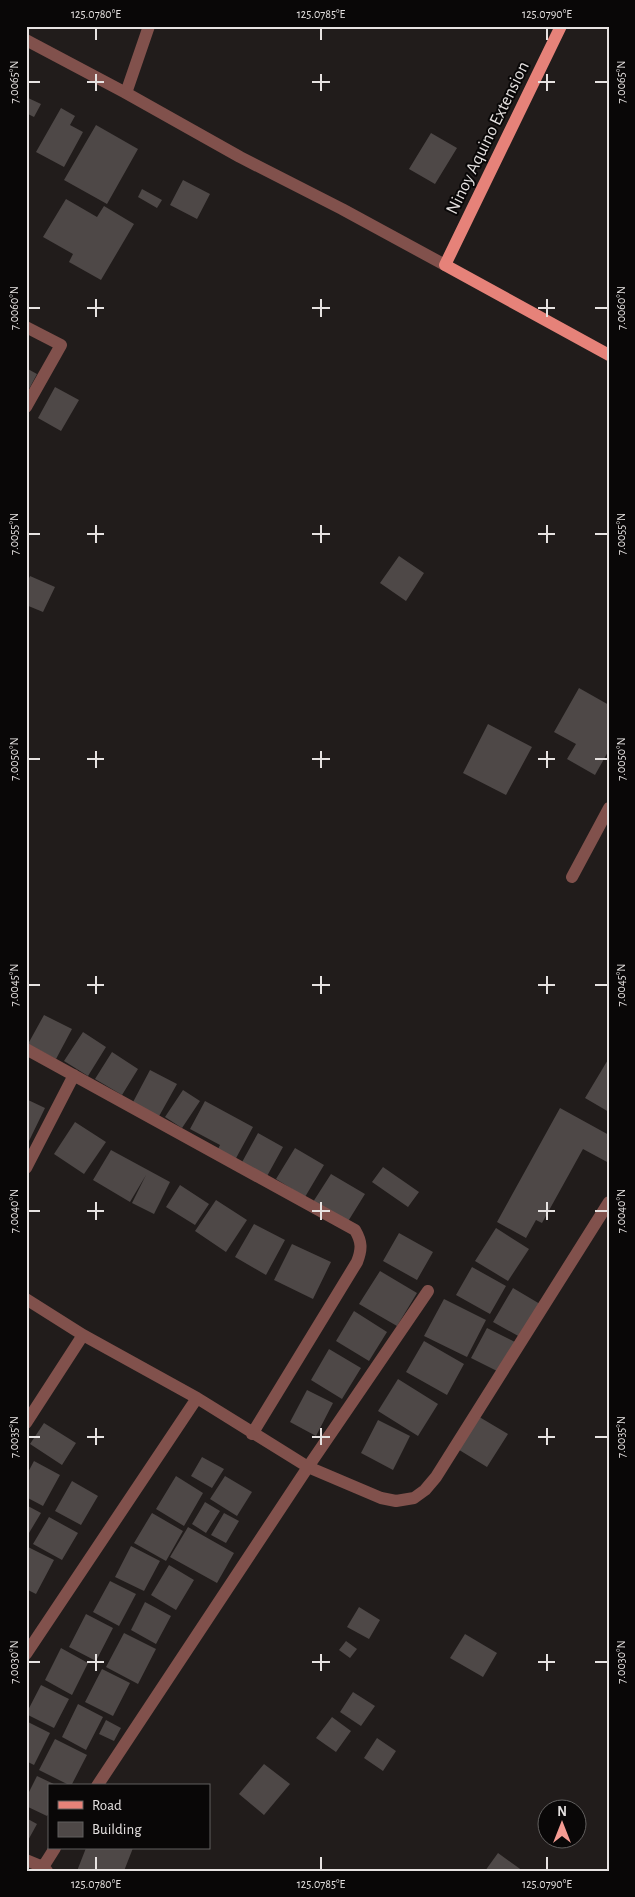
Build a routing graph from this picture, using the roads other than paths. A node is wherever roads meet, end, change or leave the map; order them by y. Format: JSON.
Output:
{"nodes":[{"id":1,"x":149,"y":26,"type":"edge"},
{"id":2,"x":561,"y":26,"type":"edge"},
{"id":3,"x":26,"y":40,"type":"edge"},
{"id":4,"x":126,"y":93,"type":"junction"},
{"id":5,"x":445,"y":265,"type":"junction"},
{"id":6,"x":26,"y":327,"type":"edge"},
{"id":7,"x":609,"y":354,"type":"edge"},
{"id":8,"x":26,"y":407,"type":"edge"},
{"id":9,"x":609,"y":808,"type":"edge"},
{"id":10,"x":572,"y":877,"type":"dead end"},
{"id":11,"x":26,"y":1049,"type":"edge"},
{"id":12,"x":74,"y":1075,"type":"junction"},
{"id":13,"x":26,"y":1168,"type":"edge"},
{"id":14,"x":609,"y":1202,"type":"edge"},
{"id":15,"x":428,"y":1291,"type":"dead end"},
{"id":16,"x":26,"y":1299,"type":"edge"},
{"id":17,"x":82,"y":1335,"type":"junction"},
{"id":18,"x":197,"y":1398,"type":"junction"},
{"id":19,"x":26,"y":1423,"type":"edge"},
{"id":20,"x":252,"y":1434,"type":"junction"},
{"id":21,"x":308,"y":1466,"type":"junction"},
{"id":22,"x":26,"y":1654,"type":"edge"},
{"id":23,"x":98,"y":1784,"type":"edge"},
{"id":24,"x":54,"y":1850,"type":"edge"},
{"id":25,"x":26,"y":1860,"type":"edge"},
{"id":26,"x":45,"y":1869,"type":"edge"}],
"edges":[{"from":1,"to":4,"type":"street"},
{"from":2,"to":5,"type":"main road","name":"Ninoy Aquino Extension"},
{"from":3,"to":4,"type":"street"},
{"from":4,"to":5,"type":"street"},
{"from":5,"to":7,"type":"main road"},
{"from":6,"to":8,"type":"street"},
{"from":9,"to":10,"type":"street"},
{"from":11,"to":12,"type":"street"},
{"from":12,"to":13,"type":"street"},
{"from":12,"to":20,"type":"street"},
{"from":14,"to":21,"type":"street"},
{"from":15,"to":21,"type":"street"},
{"from":16,"to":17,"type":"street"},
{"from":17,"to":18,"type":"street"},
{"from":17,"to":19,"type":"street"},
{"from":18,"to":20,"type":"street"},
{"from":18,"to":22,"type":"street"},
{"from":20,"to":21,"type":"street"},
{"from":21,"to":23,"type":"street"},
{"from":24,"to":26,"type":"street"},
{"from":25,"to":26,"type":"street"}]}
